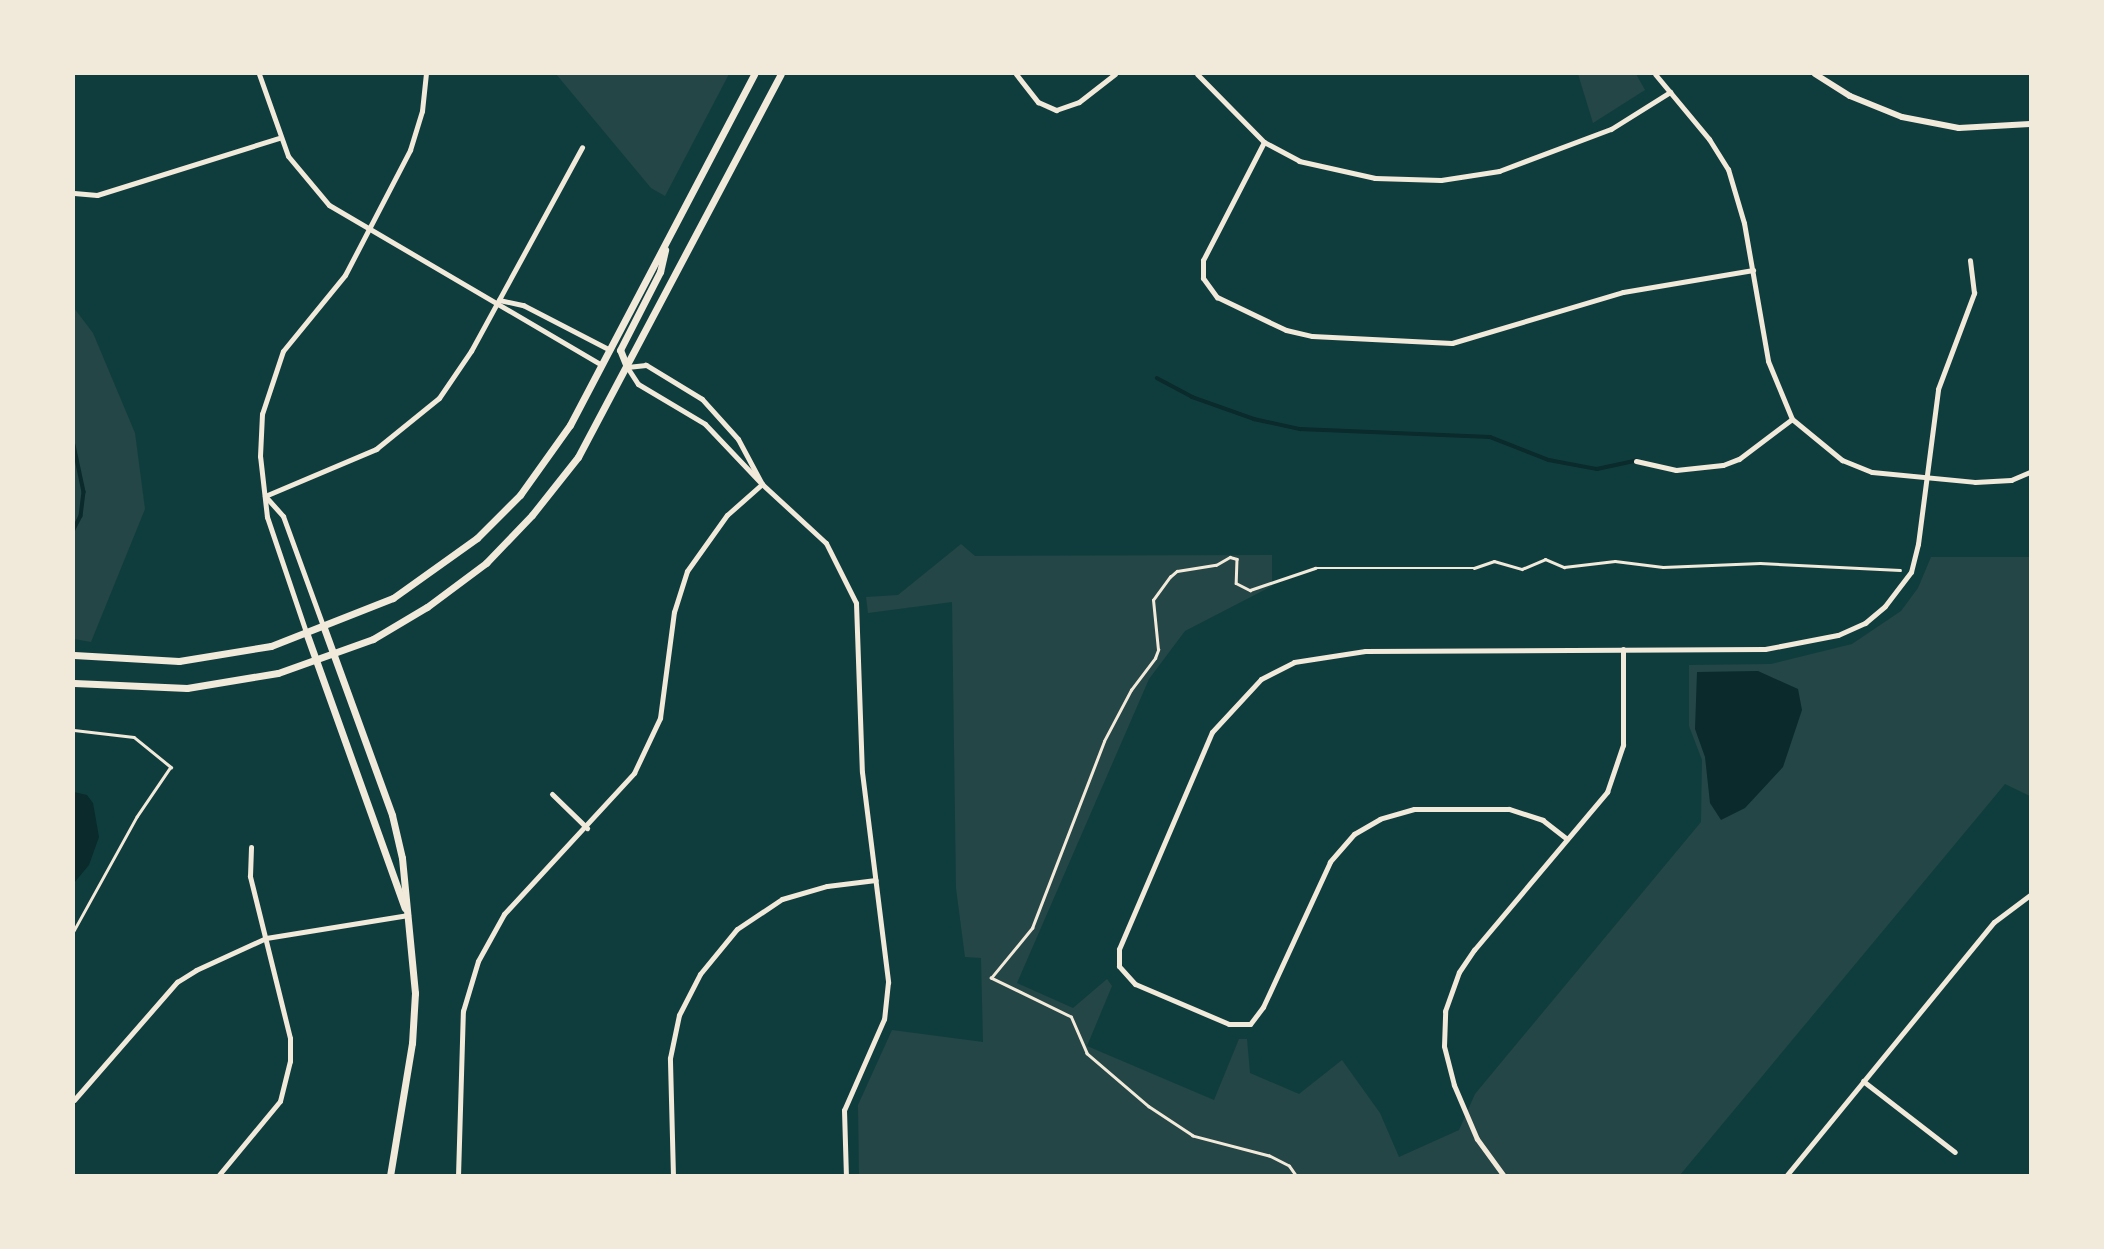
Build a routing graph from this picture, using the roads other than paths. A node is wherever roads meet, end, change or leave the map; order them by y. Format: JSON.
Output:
{"nodes":[{"id":1,"x":259,"y":74,"type":"edge"},
{"id":2,"x":426,"y":74,"type":"edge"},
{"id":3,"x":754,"y":74,"type":"edge"},
{"id":4,"x":781,"y":74,"type":"edge"},
{"id":5,"x":1016,"y":74,"type":"edge"},
{"id":6,"x":1115,"y":74,"type":"edge"},
{"id":7,"x":1197,"y":74,"type":"edge"},
{"id":8,"x":1655,"y":74,"type":"edge"},
{"id":9,"x":1815,"y":74,"type":"edge"},
{"id":10,"x":1670,"y":92,"type":"junction"},
{"id":11,"x":2031,"y":124,"type":"edge"},
{"id":12,"x":279,"y":138,"type":"junction"},
{"id":13,"x":1264,"y":142,"type":"junction"},
{"id":14,"x":582,"y":147,"type":"dead end"},
{"id":15,"x":74,"y":192,"type":"edge"},
{"id":16,"x":369,"y":231,"type":"junction"},
{"id":17,"x":665,"y":248,"type":"junction"},
{"id":18,"x":1970,"y":260,"type":"dead end"},
{"id":19,"x":1753,"y":270,"type":"junction"},
{"id":20,"x":499,"y":300,"type":"junction"},
{"id":21,"x":610,"y":350,"type":"junction"},
{"id":22,"x":602,"y":365,"type":"junction"},
{"id":23,"x":627,"y":366,"type":"junction"},
{"id":24,"x":1792,"y":419,"type":"junction"},
{"id":25,"x":1636,"y":461,"type":"dead end"},
{"id":26,"x":2031,"y":472,"type":"edge"},
{"id":27,"x":1926,"y":478,"type":"junction"},
{"id":28,"x":762,"y":484,"type":"junction"},
{"id":29,"x":265,"y":496,"type":"junction"},
{"id":30,"x":324,"y":628,"type":"junction"},
{"id":31,"x":307,"y":635,"type":"junction"},
{"id":32,"x":1623,"y":649,"type":"junction"},
{"id":33,"x":74,"y":655,"type":"edge"},
{"id":34,"x":333,"y":655,"type":"junction"},
{"id":35,"x":316,"y":661,"type":"junction"},
{"id":36,"x":74,"y":682,"type":"edge"},
{"id":37,"x":552,"y":794,"type":"dead end"},
{"id":38,"x":587,"y":828,"type":"junction"},
{"id":39,"x":1567,"y":839,"type":"junction"},
{"id":40,"x":251,"y":847,"type":"dead end"},
{"id":41,"x":876,"y":880,"type":"junction"},
{"id":42,"x":2031,"y":895,"type":"edge"},
{"id":43,"x":408,"y":915,"type":"junction"},
{"id":44,"x":266,"y":939,"type":"junction"},
{"id":45,"x":1863,"y":1081,"type":"junction"},
{"id":46,"x":74,"y":1100,"type":"edge"},
{"id":47,"x":1955,"y":1152,"type":"dead end"},
{"id":48,"x":218,"y":1175,"type":"edge"},
{"id":49,"x":390,"y":1175,"type":"edge"},
{"id":50,"x":458,"y":1175,"type":"edge"},
{"id":51,"x":673,"y":1175,"type":"edge"},
{"id":52,"x":846,"y":1175,"type":"edge"},
{"id":53,"x":1504,"y":1175,"type":"edge"},
{"id":54,"x":1786,"y":1175,"type":"edge"}],
"edges":[{"from":1,"to":12,"type":"street"},
{"from":2,"to":16,"type":"street"},
{"from":3,"to":17,"type":"main road"},
{"from":4,"to":23,"type":"main road"},
{"from":5,"to":6,"type":"street"},
{"from":7,"to":13,"type":"street"},
{"from":8,"to":10,"type":"street"},
{"from":9,"to":11,"type":"street"},
{"from":10,"to":13,"type":"street"},
{"from":10,"to":19,"type":"street"},
{"from":12,"to":15,"type":"street"},
{"from":12,"to":16,"type":"street"},
{"from":13,"to":19,"type":"street"},
{"from":14,"to":20,"type":"street"},
{"from":16,"to":20,"type":"street"},
{"from":16,"to":29,"type":"street"},
{"from":17,"to":21,"type":"main road"},
{"from":17,"to":23,"type":"main road"},
{"from":18,"to":27,"type":"street"},
{"from":19,"to":24,"type":"street"},
{"from":20,"to":21,"type":"street"},
{"from":20,"to":22,"type":"street"},
{"from":20,"to":29,"type":"street"},
{"from":21,"to":22,"type":"main road"},
{"from":22,"to":30,"type":"main road"},
{"from":23,"to":28,"type":"street"},
{"from":23,"to":28,"type":"street"},
{"from":23,"to":34,"type":"main road"},
{"from":24,"to":25,"type":"street"},
{"from":24,"to":27,"type":"street"},
{"from":26,"to":27,"type":"street"},
{"from":27,"to":32,"type":"street"},
{"from":28,"to":38,"type":"street"},
{"from":28,"to":41,"type":"street"},
{"from":29,"to":30,"type":"street"},
{"from":29,"to":31,"type":"street"},
{"from":30,"to":31,"type":"main road"},
{"from":30,"to":34,"type":"main road"},
{"from":31,"to":33,"type":"main road"},
{"from":31,"to":35,"type":"main road"},
{"from":32,"to":39,"type":"street"},
{"from":32,"to":39,"type":"street"},
{"from":34,"to":35,"type":"main road"},
{"from":34,"to":43,"type":"main road"},
{"from":35,"to":36,"type":"main road"},
{"from":35,"to":43,"type":"main road"},
{"from":37,"to":38,"type":"street"},
{"from":38,"to":50,"type":"street"},
{"from":39,"to":53,"type":"street"},
{"from":40,"to":44,"type":"street"},
{"from":41,"to":51,"type":"street"},
{"from":41,"to":52,"type":"street"},
{"from":42,"to":45,"type":"street"},
{"from":43,"to":44,"type":"street"},
{"from":43,"to":49,"type":"main road"},
{"from":44,"to":46,"type":"street"},
{"from":44,"to":48,"type":"street"},
{"from":45,"to":47,"type":"street"},
{"from":45,"to":54,"type":"street"}]}
